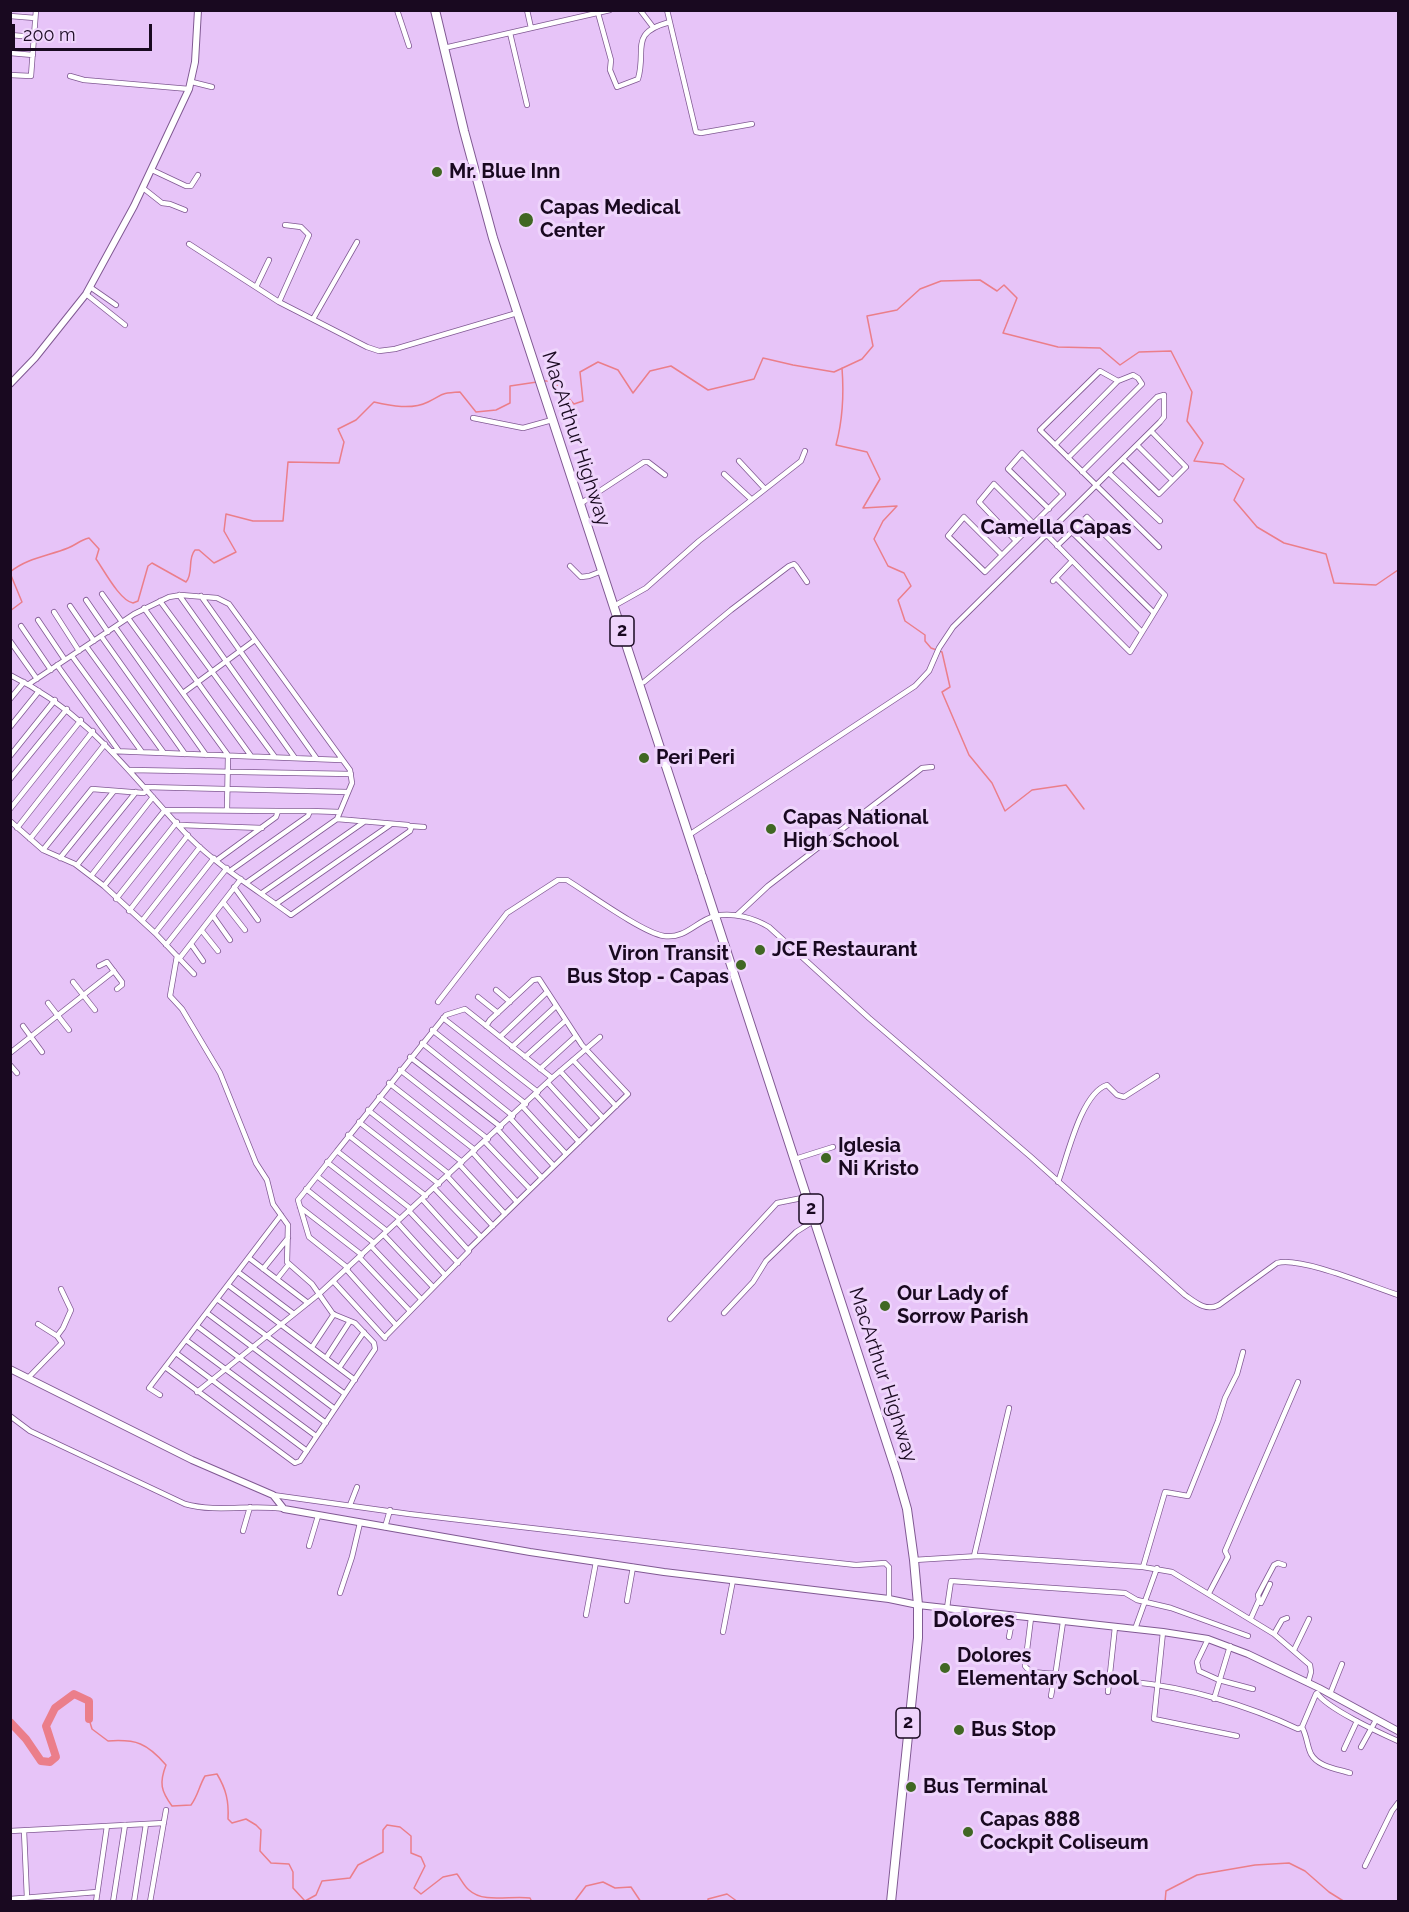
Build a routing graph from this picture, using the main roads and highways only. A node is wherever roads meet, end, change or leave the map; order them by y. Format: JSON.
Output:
{"nodes":[{"id":1,"x":435,"y":10,"type":"edge"},
{"id":2,"x":620,"y":624,"type":"junction"},
{"id":3,"x":651,"y":718,"type":"junction"},
{"id":4,"x":891,"y":1902,"type":"edge"}],
"edges":[{"from":1,"to":2,"type":"highway","name":"MacArthur Highway","number":"2"},
{"from":2,"to":3,"type":"highway","name":"MacArthur Highway","number":"2"},
{"from":2,"to":3,"type":"highway"},
{"from":3,"to":4,"type":"highway","name":"MacArthur Highway","number":"2"}]}
